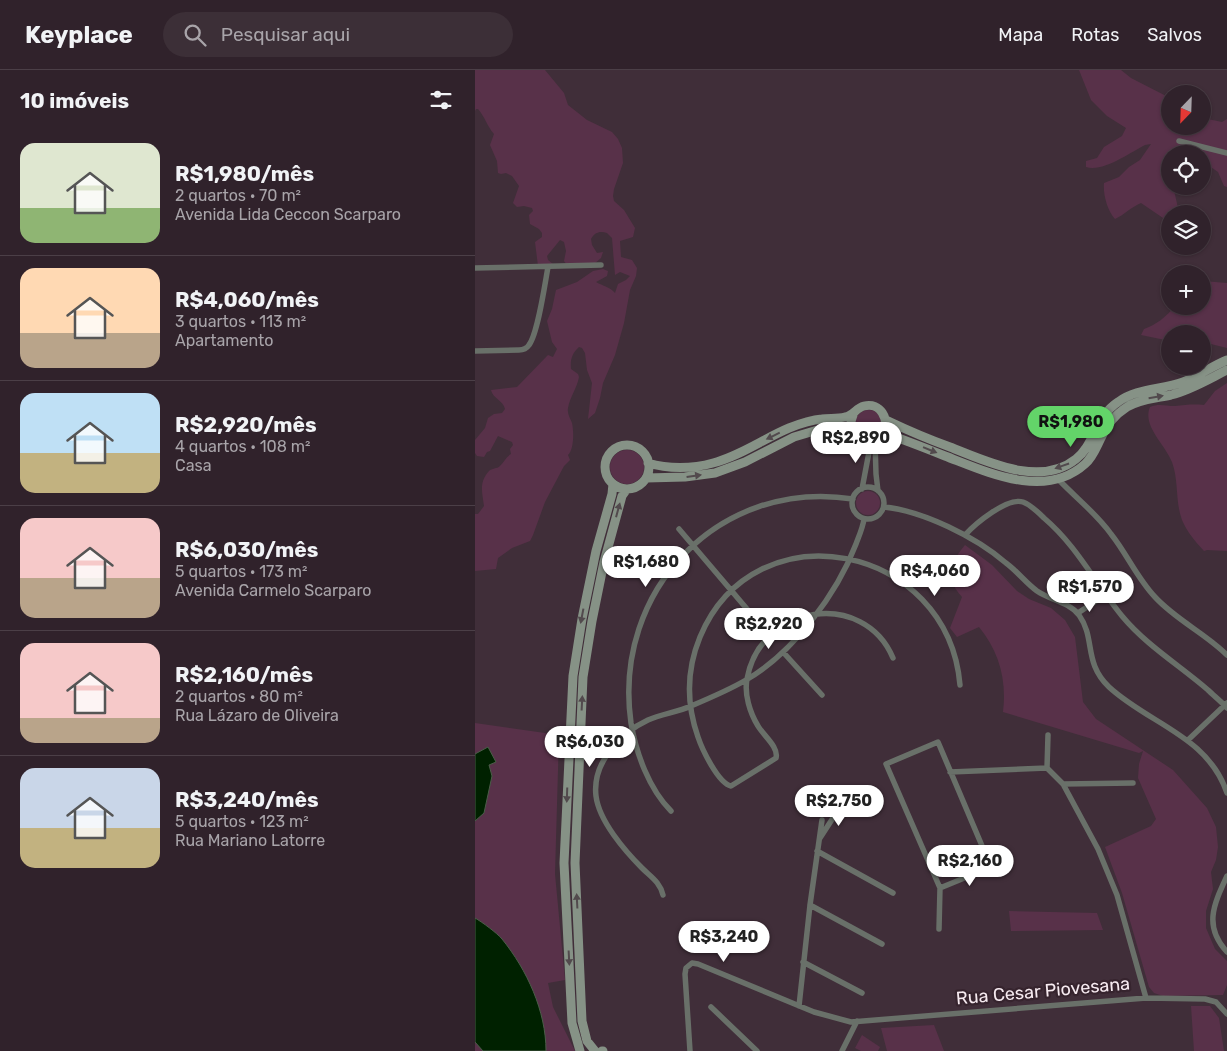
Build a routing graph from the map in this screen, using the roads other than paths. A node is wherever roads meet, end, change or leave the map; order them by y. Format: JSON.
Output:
{"nodes":[{"id":1,"x":1179,"y":141,"type":"dead end"},
{"id":2,"x":1227,"y":153,"type":"edge"},
{"id":3,"x":601,"y":265,"type":"dead end"},
{"id":4,"x":548,"y":267,"type":"junction"},
{"id":5,"x":475,"y":268,"type":"edge"},
{"id":6,"x":475,"y":351,"type":"edge"},
{"id":7,"x":1227,"y":360,"type":"edge"},
{"id":8,"x":1227,"y":370,"type":"edge"},
{"id":9,"x":853,"y":415,"type":"junction"},
{"id":10,"x":887,"y":420,"type":"junction"},
{"id":11,"x":853,"y":433,"type":"junction"},
{"id":12,"x":884,"y":433,"type":"junction"},
{"id":13,"x":872,"y":441,"type":"junction"},
{"id":14,"x":648,"y":463,"type":"junction"},
{"id":15,"x":646,"y":478,"type":"junction"},
{"id":16,"x":1058,"y":479,"type":"junction"},
{"id":17,"x":613,"y":484,"type":"junction"},
{"id":18,"x":627,"y":489,"type":"junction"},
{"id":19,"x":863,"y":489,"type":"junction"},
{"id":20,"x":879,"y":491,"type":"junction"},
{"id":21,"x":853,"y":499,"type":"junction"},
{"id":22,"x":884,"y":507,"type":"junction"},
{"id":23,"x":865,"y":519,"type":"junction"},
{"id":24,"x":679,"y":529,"type":"dead end"},
{"id":25,"x":965,"y":535,"type":"junction"},
{"id":26,"x":693,"y":546,"type":"junction"},
{"id":27,"x":850,"y":559,"type":"junction"},
{"id":28,"x":1129,"y":579,"type":"dead end"},
{"id":29,"x":732,"y":591,"type":"junction"},
{"id":30,"x":1106,"y":594,"type":"junction"},
{"id":31,"x":817,"y":613,"type":"junction"},
{"id":32,"x":1078,"y":613,"type":"junction"},
{"id":33,"x":769,"y":635,"type":"junction"},
{"id":34,"x":783,"y":652,"type":"junction"},
{"id":35,"x":1227,"y":655,"type":"edge"},
{"id":36,"x":893,"y":658,"type":"dead end"},
{"id":37,"x":746,"y":680,"type":"junction"},
{"id":38,"x":960,"y":685,"type":"dead end"},
{"id":39,"x":822,"y":696,"type":"dead end"},
{"id":40,"x":1226,"y":705,"type":"edge"},
{"id":41,"x":690,"y":707,"type":"junction"},
{"id":42,"x":632,"y":729,"type":"junction"},
{"id":43,"x":1048,"y":735,"type":"dead end"},
{"id":44,"x":1188,"y":740,"type":"junction"},
{"id":45,"x":1047,"y":768,"type":"junction"},
{"id":46,"x":951,"y":772,"type":"junction"},
{"id":47,"x":1133,"y":783,"type":"dead end"},
{"id":48,"x":1063,"y":784,"type":"junction"},
{"id":49,"x":1227,"y":794,"type":"edge"},
{"id":50,"x":842,"y":804,"type":"dead end"},
{"id":51,"x":671,"y":812,"type":"dead end"},
{"id":52,"x":822,"y":820,"type":"dead end"},
{"id":53,"x":819,"y":839,"type":"junction"},
{"id":54,"x":817,"y":851,"type":"junction"},
{"id":55,"x":1227,"y":876,"type":"edge"},
{"id":56,"x":940,"y":888,"type":"junction"},
{"id":57,"x":893,"y":893,"type":"dead end"},
{"id":58,"x":663,"y":895,"type":"dead end"},
{"id":59,"x":810,"y":905,"type":"junction"},
{"id":60,"x":939,"y":929,"type":"dead end"},
{"id":61,"x":882,"y":944,"type":"dead end"},
{"id":62,"x":1227,"y":952,"type":"edge"},
{"id":63,"x":803,"y":962,"type":"junction"},
{"id":64,"x":862,"y":993,"type":"dead end"},
{"id":65,"x":1145,"y":998,"type":"junction"},
{"id":66,"x":799,"y":1006,"type":"junction"},
{"id":67,"x":711,"y":1007,"type":"dead end"},
{"id":68,"x":1227,"y":1014,"type":"edge"},
{"id":69,"x":857,"y":1021,"type":"junction"},
{"id":70,"x":580,"y":1051,"type":"edge"},
{"id":71,"x":595,"y":1051,"type":"edge"},
{"id":72,"x":688,"y":1051,"type":"edge"},
{"id":73,"x":757,"y":1051,"type":"edge"},
{"id":74,"x":842,"y":1051,"type":"edge"}],
"edges":[{"from":1,"to":2,"type":"street"},
{"from":3,"to":4,"type":"street"},
{"from":4,"to":5,"type":"street"},
{"from":4,"to":6,"type":"street"},
{"from":7,"to":10,"type":"main road","one_way":true},
{"from":16,"to":8,"type":"main road","one_way":true},
{"from":9,"to":10,"type":"main road"},
{"from":9,"to":11,"type":"main road"},
{"from":9,"to":14,"type":"main road","one_way":true},
{"from":10,"to":12,"type":"main road"},
{"from":11,"to":13,"type":"main road"},
{"from":15,"to":11,"type":"main road","one_way":true},
{"from":12,"to":13,"type":"main road"},
{"from":12,"to":16,"type":"main road","one_way":true},
{"from":13,"to":19,"type":"street"},
{"from":13,"to":20,"type":"street"},
{"from":14,"to":15,"type":"main road"},
{"from":14,"to":17,"type":"main road"},
{"from":15,"to":18,"type":"main road"},
{"from":16,"to":35,"type":"street"},
{"from":17,"to":18,"type":"main road"},
{"from":17,"to":70,"type":"main road","one_way":true},
{"from":71,"to":18,"type":"main road","one_way":true},
{"from":19,"to":20,"type":"street"},
{"from":19,"to":21,"type":"street"},
{"from":20,"to":22,"type":"street"},
{"from":21,"to":23,"type":"street"},
{"from":21,"to":26,"type":"street"},
{"from":22,"to":23,"type":"street"},
{"from":22,"to":25,"type":"street"},
{"from":23,"to":27,"type":"street"},
{"from":24,"to":26,"type":"street"},
{"from":25,"to":30,"type":"street"},
{"from":25,"to":32,"type":"street"},
{"from":26,"to":29,"type":"street"},
{"from":26,"to":42,"type":"street"},
{"from":27,"to":29,"type":"street"},
{"from":27,"to":31,"type":"street"},
{"from":27,"to":38,"type":"street"},
{"from":28,"to":30,"type":"street"},
{"from":29,"to":33,"type":"street"},
{"from":29,"to":41,"type":"street"},
{"from":30,"to":32,"type":"street"},
{"from":30,"to":40,"type":"street"},
{"from":31,"to":33,"type":"street"},
{"from":31,"to":34,"type":"street"},
{"from":31,"to":36,"type":"street"},
{"from":32,"to":44,"type":"street"},
{"from":33,"to":37,"type":"street"},
{"from":34,"to":37,"type":"street"},
{"from":34,"to":39,"type":"street"},
{"from":37,"to":41,"type":"street"},
{"from":37,"to":41,"type":"street"},
{"from":40,"to":44,"type":"street"},
{"from":41,"to":42,"type":"street"},
{"from":42,"to":51,"type":"street"},
{"from":42,"to":58,"type":"street"},
{"from":43,"to":45,"type":"street"},
{"from":44,"to":49,"type":"street"},
{"from":45,"to":46,"type":"street"},
{"from":45,"to":48,"type":"street"},
{"from":46,"to":56,"type":"street"},
{"from":46,"to":56,"type":"street"},
{"from":47,"to":48,"type":"street"},
{"from":48,"to":65,"type":"street"},
{"from":50,"to":53,"type":"street"},
{"from":52,"to":53,"type":"street"},
{"from":53,"to":54,"type":"street"},
{"from":54,"to":57,"type":"street"},
{"from":54,"to":59,"type":"street"},
{"from":55,"to":62,"type":"street"},
{"from":56,"to":60,"type":"street"},
{"from":59,"to":61,"type":"street"},
{"from":59,"to":63,"type":"street"},
{"from":63,"to":64,"type":"street"},
{"from":63,"to":66,"type":"street"},
{"from":65,"to":68,"type":"street","name":"Rua Cesar Piovesana"},
{"from":65,"to":69,"type":"street","name":"Rua Cesar Piovesana"},
{"from":66,"to":69,"type":"street","name":"Rua Cesar Piovesana"},
{"from":66,"to":72,"type":"street","name":"Rua Cesar Piovesana"},
{"from":67,"to":73,"type":"street"},
{"from":69,"to":74,"type":"street"}]}
